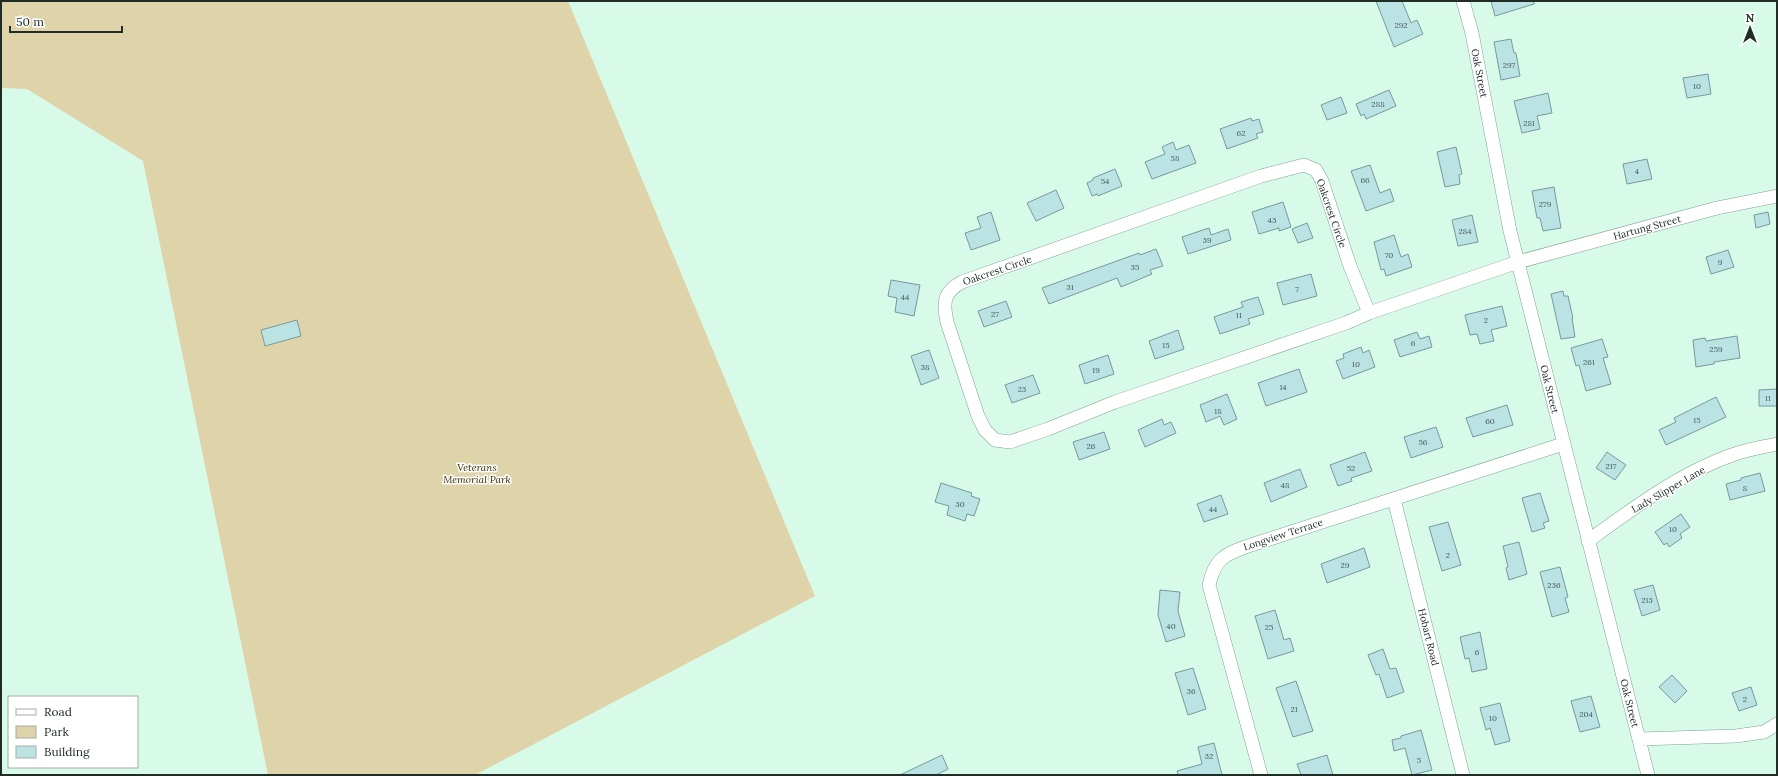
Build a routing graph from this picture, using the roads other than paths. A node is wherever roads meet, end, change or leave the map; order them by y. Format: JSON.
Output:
{"nodes":[{"id":1,"x":1463,"y":1,"type":"edge"},
{"id":2,"x":1777,"y":196,"type":"edge"},
{"id":3,"x":1518,"y":262,"type":"junction"},
{"id":4,"x":1369,"y":313,"type":"junction"},
{"id":5,"x":1564,"y":444,"type":"junction"},
{"id":6,"x":1777,"y":444,"type":"edge"},
{"id":7,"x":1394,"y":499,"type":"junction"},
{"id":8,"x":1588,"y":541,"type":"junction"},
{"id":9,"x":1777,"y":724,"type":"edge"},
{"id":10,"x":1639,"y":738,"type":"junction"},
{"id":11,"x":1262,"y":775,"type":"edge"},
{"id":12,"x":1463,"y":775,"type":"edge"},
{"id":13,"x":1648,"y":775,"type":"edge"}],
"edges":[{"from":1,"to":3,"type":"street","name":"Oak Street"},
{"from":2,"to":3,"type":"street","name":"Hartung Street"},
{"from":3,"to":4,"type":"street","name":"Oakcrest Circle"},
{"from":3,"to":5,"type":"street","name":"Oak Street"},
{"from":4,"to":4,"type":"street","name":"Oakcrest Circle"},
{"from":5,"to":7,"type":"street","name":"Longview Terrace"},
{"from":5,"to":8,"type":"street","name":"Oak Street"},
{"from":6,"to":8,"type":"street","name":"Lady Slipper Lane"},
{"from":7,"to":11,"type":"street","name":"Longview Terrace"},
{"from":7,"to":12,"type":"street","name":"Hobart Road"},
{"from":8,"to":10,"type":"street","name":"Oak Street"},
{"from":9,"to":10,"type":"street"},
{"from":10,"to":13,"type":"street","name":"Oak Street"}]}
